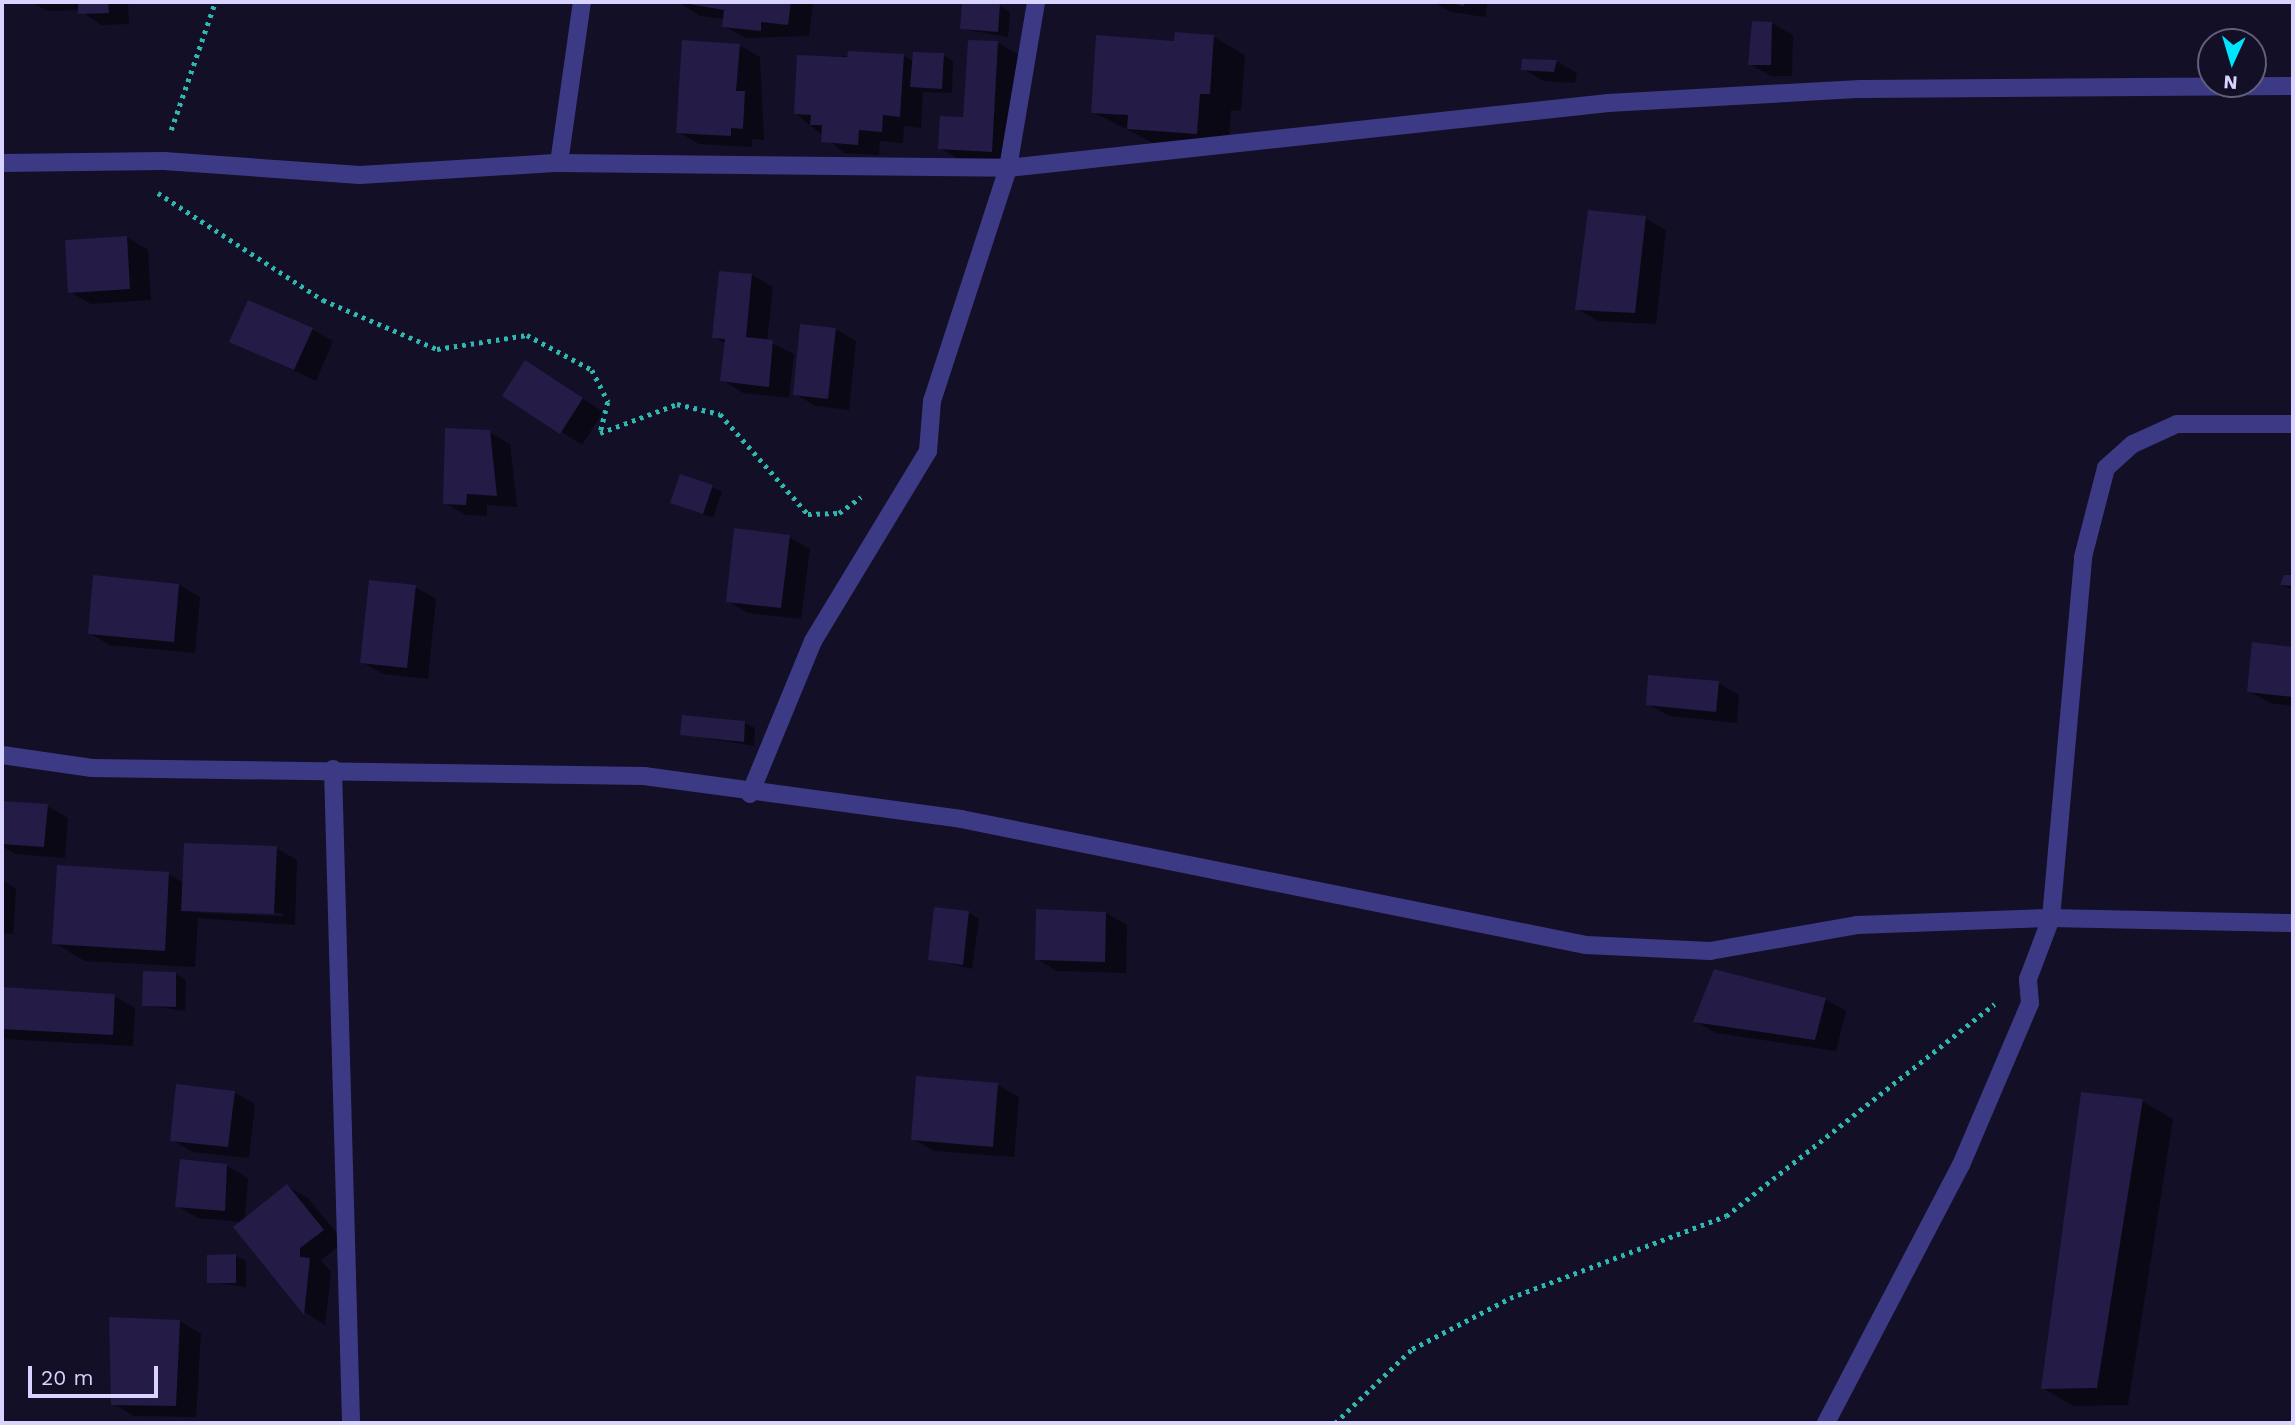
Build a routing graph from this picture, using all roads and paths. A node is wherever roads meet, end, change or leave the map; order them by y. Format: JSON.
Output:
{"nodes":[{"id":1,"x":215,"y":2,"type":"edge"},
{"id":2,"x":582,"y":2,"type":"edge"},
{"id":3,"x":1035,"y":2,"type":"edge"},
{"id":4,"x":2293,"y":86,"type":"edge"},
{"id":5,"x":127,"y":160,"type":"junction"},
{"id":6,"x":164,"y":161,"type":"junction"},
{"id":7,"x":2,"y":163,"type":"edge"},
{"id":8,"x":559,"y":163,"type":"junction"},
{"id":9,"x":1008,"y":168,"type":"junction"},
{"id":10,"x":2293,"y":424,"type":"edge"},
{"id":11,"x":872,"y":490,"type":"dead end"},
{"id":12,"x":2,"y":755,"type":"edge"},
{"id":13,"x":333,"y":769,"type":"junction"},
{"id":14,"x":750,"y":794,"type":"junction"},
{"id":15,"x":2051,"y":918,"type":"junction"},
{"id":16,"x":2293,"y":923,"type":"edge"},
{"id":17,"x":2028,"y":979,"type":"junction"},
{"id":18,"x":351,"y":1423,"type":"edge"},
{"id":19,"x":1335,"y":1423,"type":"edge"},
{"id":20,"x":1826,"y":1423,"type":"edge"}],
"edges":[{"from":1,"to":6,"type":"path"},
{"from":2,"to":8,"type":"street"},
{"from":3,"to":9,"type":"street"},
{"from":4,"to":9,"type":"street"},
{"from":5,"to":6,"type":"street"},
{"from":5,"to":7,"type":"street"},
{"from":5,"to":11,"type":"path"},
{"from":6,"to":8,"type":"street"},
{"from":8,"to":9,"type":"street"},
{"from":9,"to":14,"type":"street"},
{"from":10,"to":15,"type":"street"},
{"from":12,"to":13,"type":"street"},
{"from":13,"to":14,"type":"street"},
{"from":13,"to":18,"type":"street"},
{"from":14,"to":15,"type":"street"},
{"from":15,"to":16,"type":"street"},
{"from":15,"to":17,"type":"street"},
{"from":17,"to":19,"type":"path"},
{"from":17,"to":20,"type":"street"}]}
